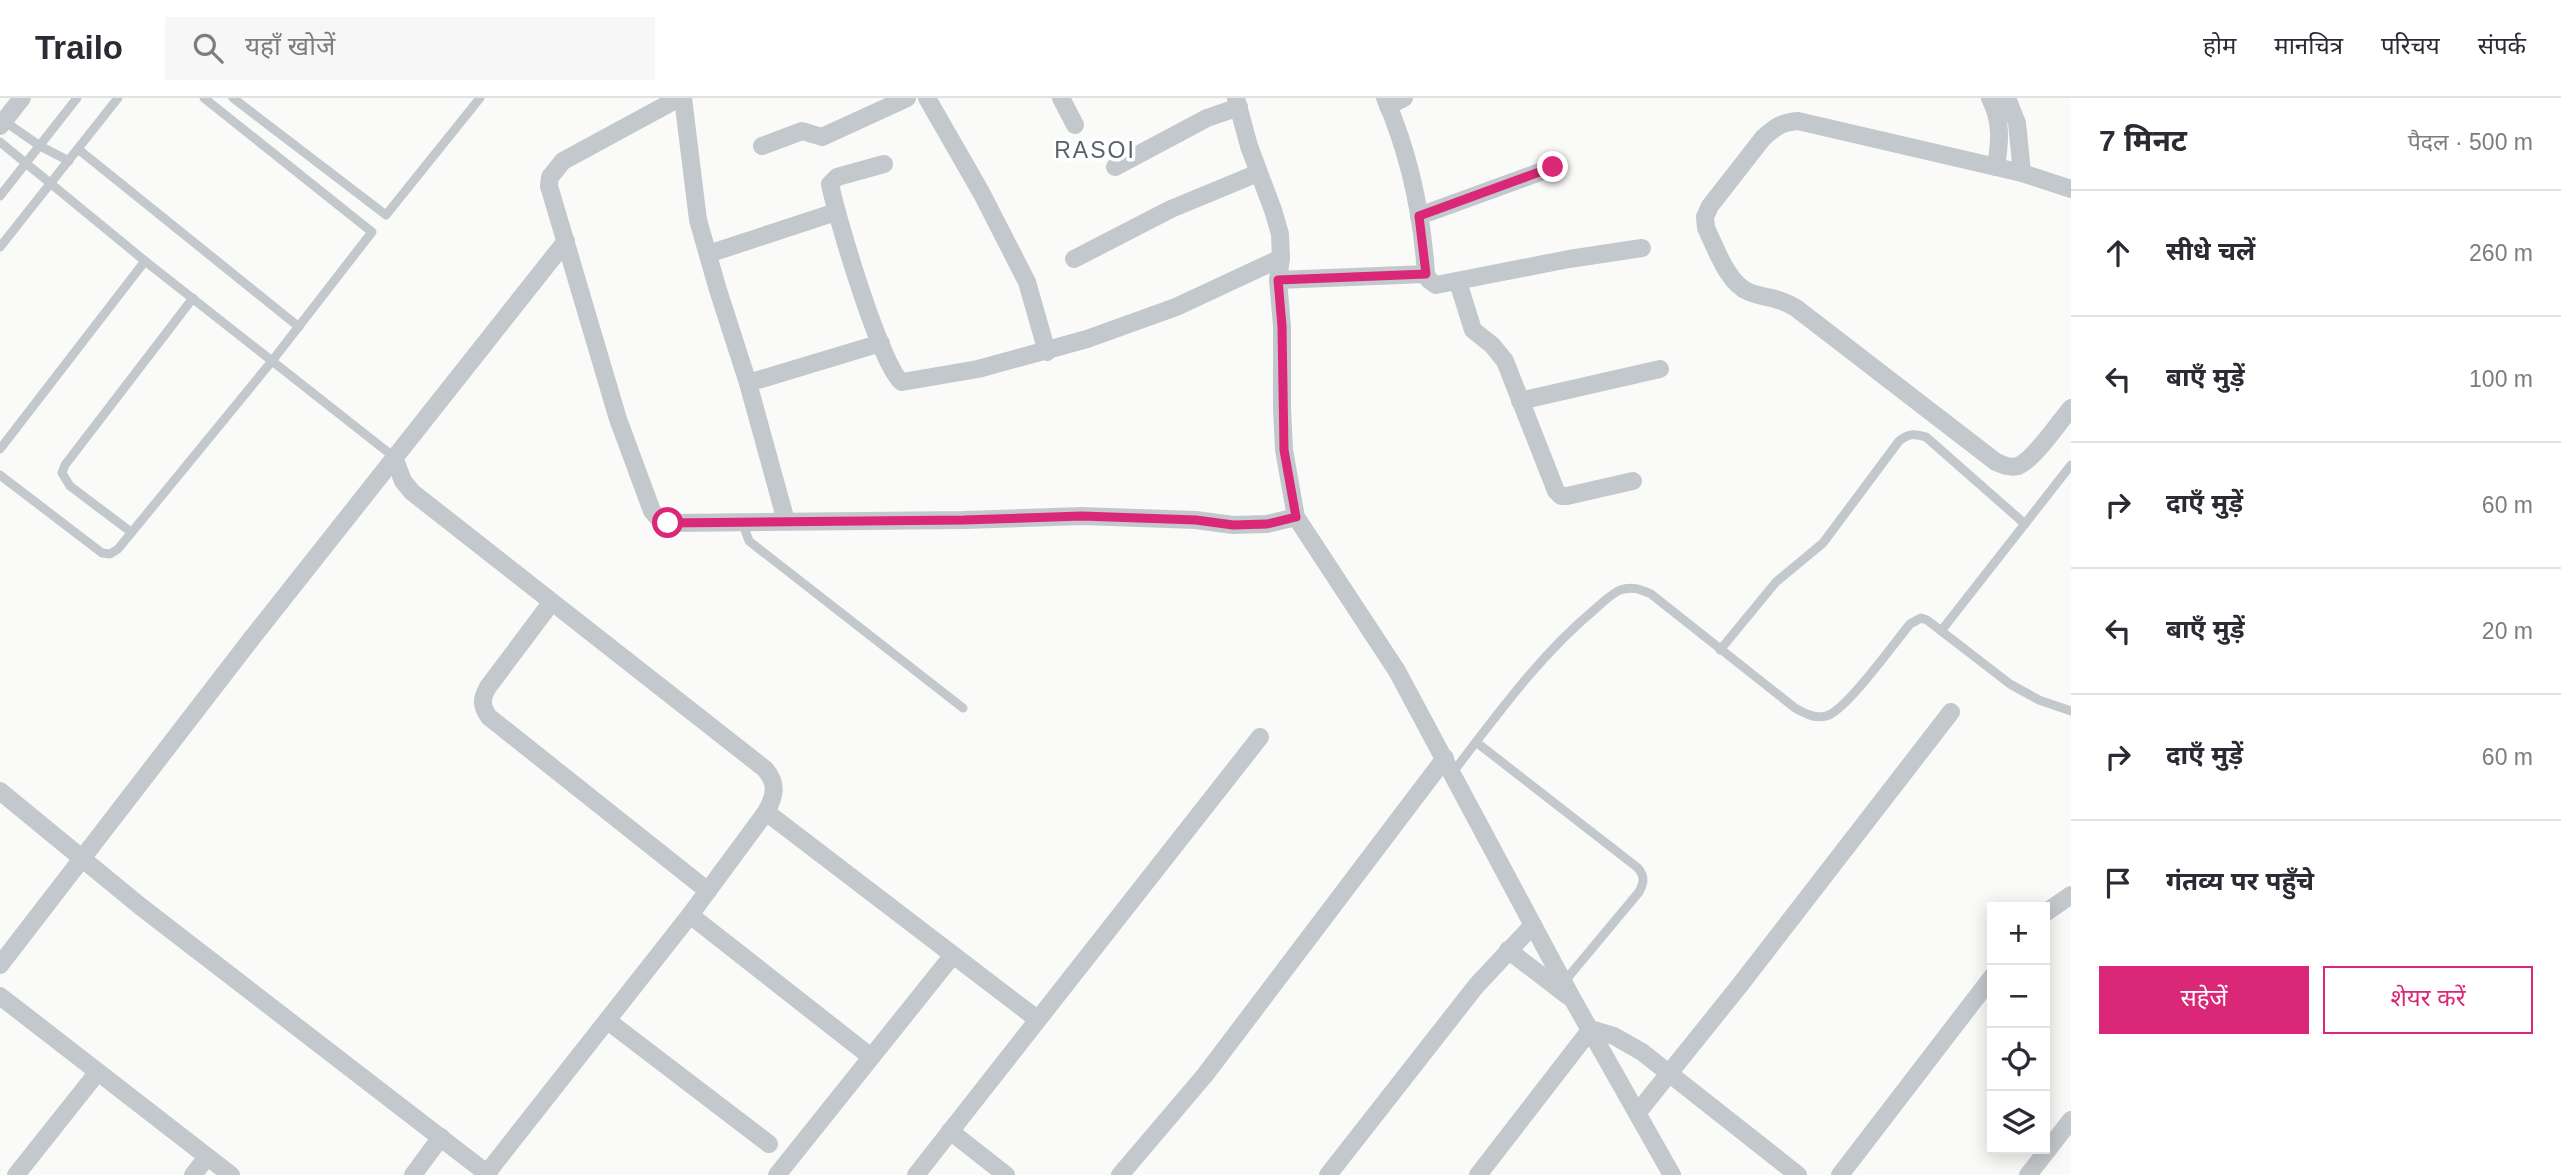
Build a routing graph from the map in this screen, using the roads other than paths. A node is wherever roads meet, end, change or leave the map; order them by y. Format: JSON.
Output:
{"nodes":[{"id":1,"x":22,"y":98,"type":"edge"},
{"id":2,"x":77,"y":98,"type":"edge"},
{"id":3,"x":118,"y":98,"type":"edge"},
{"id":4,"x":204,"y":98,"type":"edge"},
{"id":5,"x":233,"y":98,"type":"edge"},
{"id":6,"x":480,"y":98,"type":"edge"},
{"id":7,"x":681,"y":98,"type":"edge"},
{"id":8,"x":907,"y":98,"type":"edge"},
{"id":9,"x":928,"y":98,"type":"edge"},
{"id":10,"x":1061,"y":98,"type":"edge"},
{"id":11,"x":1990,"y":98,"type":"edge"},
{"id":12,"x":2007,"y":98,"type":"edge"},
{"id":13,"x":1392,"y":101,"type":"edge"},
{"id":14,"x":1238,"y":103,"type":"edge"},
{"id":15,"x":2,"y":123,"type":"edge"},
{"id":16,"x":1075,"y":125,"type":"dead end"},
{"id":17,"x":0,"y":142,"type":"edge"},
{"id":18,"x":40,"y":146,"type":"junction"},
{"id":19,"x":762,"y":146,"type":"dead end"},
{"id":20,"x":78,"y":149,"type":"junction"},
{"id":21,"x":69,"y":161,"type":"junction"},
{"id":22,"x":26,"y":163,"type":"junction"},
{"id":23,"x":884,"y":164,"type":"dead end"},
{"id":24,"x":1115,"y":167,"type":"dead end"},
{"id":25,"x":1553,"y":167,"type":"dead end"},
{"id":26,"x":1996,"y":167,"type":"junction"},
{"id":27,"x":1258,"y":173,"type":"junction"},
{"id":28,"x":2022,"y":173,"type":"junction"},
{"id":29,"x":50,"y":185,"type":"junction"},
{"id":30,"x":2071,"y":189,"type":"edge"},
{"id":31,"x":0,"y":195,"type":"edge"},
{"id":32,"x":836,"y":212,"type":"junction"},
{"id":33,"x":1419,"y":216,"type":"junction"},
{"id":34,"x":566,"y":241,"type":"junction"},
{"id":35,"x":0,"y":247,"type":"edge"},
{"id":36,"x":1642,"y":248,"type":"dead end"},
{"id":37,"x":708,"y":254,"type":"junction"},
{"id":38,"x":1281,"y":258,"type":"junction"},
{"id":39,"x":1074,"y":259,"type":"dead end"},
{"id":40,"x":145,"y":261,"type":"junction"},
{"id":41,"x":1426,"y":274,"type":"junction"},
{"id":42,"x":1278,"y":280,"type":"junction"},
{"id":43,"x":1458,"y":282,"type":"junction"},
{"id":44,"x":193,"y":298,"type":"junction"},
{"id":45,"x":299,"y":327,"type":"junction"},
{"id":46,"x":880,"y":343,"type":"junction"},
{"id":47,"x":1046,"y":352,"type":"junction"},
{"id":48,"x":272,"y":361,"type":"junction"},
{"id":49,"x":1660,"y":369,"type":"dead end"},
{"id":50,"x":748,"y":383,"type":"junction"},
{"id":51,"x":1520,"y":401,"type":"junction"},
{"id":52,"x":2071,"y":408,"type":"edge"},
{"id":53,"x":0,"y":449,"type":"edge"},
{"id":54,"x":394,"y":457,"type":"junction"},
{"id":55,"x":2071,"y":465,"type":"edge"},
{"id":56,"x":0,"y":475,"type":"edge"},
{"id":57,"x":1633,"y":481,"type":"dead end"},
{"id":58,"x":1296,"y":517,"type":"junction"},
{"id":59,"x":748,"y":521,"type":"junction"},
{"id":60,"x":786,"y":521,"type":"junction"},
{"id":61,"x":2025,"y":524,"type":"junction"},
{"id":62,"x":131,"y":532,"type":"junction"},
{"id":63,"x":551,"y":603,"type":"junction"},
{"id":64,"x":1941,"y":631,"type":"junction"},
{"id":65,"x":1720,"y":650,"type":"junction"},
{"id":66,"x":963,"y":708,"type":"dead end"},
{"id":67,"x":2071,"y":711,"type":"edge"},
{"id":68,"x":1951,"y":712,"type":"dead end"},
{"id":69,"x":1260,"y":737,"type":"dead end"},
{"id":70,"x":1476,"y":743,"type":"junction"},
{"id":71,"x":1449,"y":765,"type":"junction"},
{"id":72,"x":0,"y":791,"type":"edge"},
{"id":73,"x":766,"y":812,"type":"junction"},
{"id":74,"x":82,"y":859,"type":"junction"},
{"id":75,"x":708,"y":891,"type":"junction"},
{"id":76,"x":2071,"y":895,"type":"edge"},
{"id":77,"x":2050,"y":910,"type":"edge"},
{"id":78,"x":690,"y":915,"type":"junction"},
{"id":79,"x":1533,"y":925,"type":"junction"},
{"id":80,"x":1508,"y":950,"type":"junction"},
{"id":81,"x":953,"y":955,"type":"junction"},
{"id":82,"x":0,"y":965,"type":"edge"},
{"id":83,"x":1564,"y":982,"type":"junction"},
{"id":84,"x":1987,"y":984,"type":"edge"},
{"id":85,"x":0,"y":996,"type":"edge"},
{"id":86,"x":1573,"y":1000,"type":"junction"},
{"id":87,"x":1037,"y":1019,"type":"junction"},
{"id":88,"x":608,"y":1021,"type":"junction"},
{"id":89,"x":1591,"y":1029,"type":"junction"},
{"id":90,"x":871,"y":1057,"type":"junction"},
{"id":91,"x":97,"y":1073,"type":"junction"},
{"id":92,"x":1667,"y":1073,"type":"junction"},
{"id":93,"x":1638,"y":1112,"type":"junction"},
{"id":94,"x":2071,"y":1120,"type":"edge"},
{"id":95,"x":950,"y":1131,"type":"junction"},
{"id":96,"x":441,"y":1137,"type":"junction"},
{"id":97,"x":769,"y":1144,"type":"dead end"},
{"id":98,"x":207,"y":1157,"type":"junction"},
{"id":99,"x":1667,"y":1172,"type":"edge"},
{"id":100,"x":488,"y":1174,"type":"edge"},
{"id":101,"x":16,"y":1175,"type":"edge"},
{"id":102,"x":192,"y":1175,"type":"edge"},
{"id":103,"x":231,"y":1175,"type":"edge"},
{"id":104,"x":413,"y":1175,"type":"edge"},
{"id":105,"x":777,"y":1175,"type":"edge"},
{"id":106,"x":916,"y":1175,"type":"edge"},
{"id":107,"x":1006,"y":1175,"type":"edge"},
{"id":108,"x":1120,"y":1175,"type":"edge"},
{"id":109,"x":1328,"y":1175,"type":"edge"},
{"id":110,"x":1478,"y":1175,"type":"edge"},
{"id":111,"x":1798,"y":1175,"type":"edge"},
{"id":112,"x":1840,"y":1175,"type":"edge"},
{"id":113,"x":2028,"y":1175,"type":"edge"}],
"edges":[{"from":1,"to":15,"type":"street"},
{"from":2,"to":18,"type":"lane"},
{"from":3,"to":20,"type":"lane"},
{"from":4,"to":45,"type":"lane"},
{"from":5,"to":6,"type":"lane"},
{"from":7,"to":34,"type":"street"},
{"from":7,"to":37,"type":"street"},
{"from":8,"to":19,"type":"street"},
{"from":9,"to":47,"type":"street"},
{"from":10,"to":16,"type":"street"},
{"from":11,"to":26,"type":"street"},
{"from":12,"to":28,"type":"street"},
{"from":13,"to":33,"type":"street"},
{"from":14,"to":24,"type":"street"},
{"from":14,"to":27,"type":"street"},
{"from":15,"to":18,"type":"lane"},
{"from":17,"to":22,"type":"lane"},
{"from":18,"to":21,"type":"lane"},
{"from":18,"to":22,"type":"lane"},
{"from":20,"to":21,"type":"lane"},
{"from":20,"to":45,"type":"lane"},
{"from":21,"to":29,"type":"lane"},
{"from":22,"to":29,"type":"lane"},
{"from":22,"to":31,"type":"lane"},
{"from":23,"to":32,"type":"street"},
{"from":25,"to":33,"type":"street"},
{"from":26,"to":28,"type":"street"},
{"from":26,"to":52,"type":"street"},
{"from":27,"to":38,"type":"street"},
{"from":27,"to":39,"type":"street"},
{"from":28,"to":30,"type":"street"},
{"from":29,"to":35,"type":"lane"},
{"from":29,"to":40,"type":"lane"},
{"from":32,"to":37,"type":"street"},
{"from":32,"to":46,"type":"street"},
{"from":33,"to":41,"type":"street"},
{"from":34,"to":54,"type":"street"},
{"from":34,"to":59,"type":"street"},
{"from":36,"to":43,"type":"street"},
{"from":37,"to":50,"type":"street"},
{"from":38,"to":42,"type":"street"},
{"from":38,"to":47,"type":"street"},
{"from":40,"to":44,"type":"lane"},
{"from":40,"to":53,"type":"lane"},
{"from":41,"to":42,"type":"street"},
{"from":41,"to":43,"type":"street"},
{"from":42,"to":58,"type":"street"},
{"from":43,"to":51,"type":"street"},
{"from":44,"to":48,"type":"lane"},
{"from":44,"to":62,"type":"lane"},
{"from":45,"to":48,"type":"lane"},
{"from":46,"to":47,"type":"street"},
{"from":46,"to":50,"type":"street"},
{"from":48,"to":54,"type":"lane"},
{"from":48,"to":62,"type":"lane"},
{"from":49,"to":51,"type":"street"},
{"from":50,"to":60,"type":"street"},
{"from":51,"to":57,"type":"street"},
{"from":54,"to":63,"type":"street"},
{"from":54,"to":74,"type":"street"},
{"from":55,"to":61,"type":"lane"},
{"from":56,"to":62,"type":"lane"},
{"from":58,"to":60,"type":"street"},
{"from":58,"to":71,"type":"street"},
{"from":59,"to":60,"type":"street"},
{"from":59,"to":66,"type":"lane"},
{"from":61,"to":64,"type":"lane"},
{"from":61,"to":65,"type":"lane"},
{"from":63,"to":73,"type":"street"},
{"from":63,"to":75,"type":"street"},
{"from":64,"to":65,"type":"lane"},
{"from":64,"to":67,"type":"lane"},
{"from":65,"to":70,"type":"lane"},
{"from":68,"to":92,"type":"street"},
{"from":69,"to":87,"type":"street"},
{"from":70,"to":71,"type":"lane"},
{"from":70,"to":83,"type":"lane"},
{"from":71,"to":79,"type":"street"},
{"from":71,"to":108,"type":"street"},
{"from":72,"to":74,"type":"street"},
{"from":73,"to":75,"type":"street"},
{"from":73,"to":81,"type":"street"},
{"from":74,"to":82,"type":"street"},
{"from":74,"to":96,"type":"street"},
{"from":75,"to":78,"type":"street"},
{"from":76,"to":77,"type":"street"},
{"from":78,"to":88,"type":"street"},
{"from":78,"to":90,"type":"street"},
{"from":79,"to":80,"type":"street"},
{"from":79,"to":83,"type":"street"},
{"from":80,"to":86,"type":"street"},
{"from":80,"to":109,"type":"street"},
{"from":81,"to":87,"type":"street"},
{"from":81,"to":90,"type":"street"},
{"from":83,"to":86,"type":"street"},
{"from":84,"to":112,"type":"street"},
{"from":85,"to":91,"type":"street"},
{"from":86,"to":89,"type":"street"},
{"from":87,"to":95,"type":"street"},
{"from":88,"to":97,"type":"street"},
{"from":88,"to":100,"type":"street"},
{"from":89,"to":92,"type":"street"},
{"from":89,"to":93,"type":"street"},
{"from":89,"to":110,"type":"street"},
{"from":90,"to":105,"type":"street"},
{"from":91,"to":98,"type":"street"},
{"from":91,"to":101,"type":"street"},
{"from":92,"to":93,"type":"street"},
{"from":92,"to":111,"type":"street"},
{"from":93,"to":99,"type":"street"},
{"from":94,"to":113,"type":"street"},
{"from":95,"to":106,"type":"street"},
{"from":95,"to":107,"type":"street"},
{"from":96,"to":100,"type":"street"},
{"from":96,"to":104,"type":"street"},
{"from":98,"to":102,"type":"street"},
{"from":98,"to":103,"type":"street"}]}
